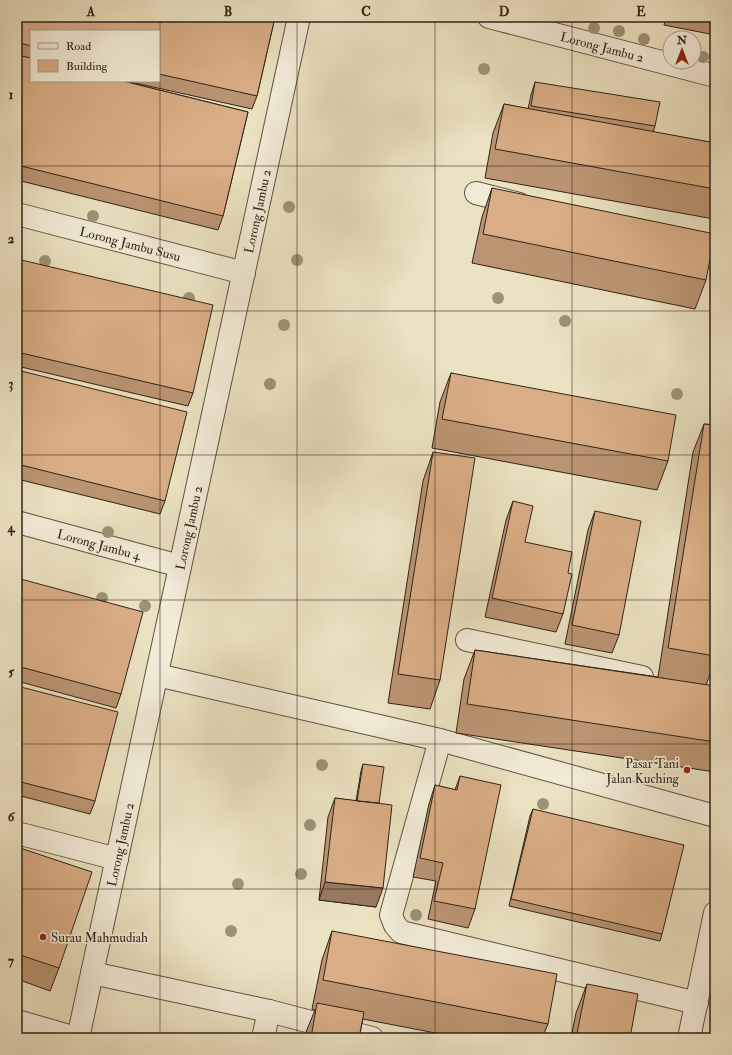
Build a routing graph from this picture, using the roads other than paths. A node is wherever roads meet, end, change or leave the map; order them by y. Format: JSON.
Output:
{"nodes":[{"id":1,"x":299,"y":17,"type":"edge"},
{"id":2,"x":489,"y":17,"type":"edge"},
{"id":3,"x":715,"y":76,"type":"edge"},
{"id":4,"x":476,"y":193,"type":"dead end"},
{"id":5,"x":538,"y":209,"type":"edge"},
{"id":6,"x":17,"y":214,"type":"edge"},
{"id":7,"x":661,"y":242,"type":"edge"},
{"id":8,"x":715,"y":258,"type":"edge"},
{"id":9,"x":244,"y":273,"type":"junction"},
{"id":10,"x":17,"y":522,"type":"edge"},
{"id":11,"x":180,"y":566,"type":"junction"},
{"id":12,"x":467,"y":640,"type":"dead end"},
{"id":13,"x":157,"y":675,"type":"junction"},
{"id":14,"x":661,"y":681,"type":"edge"},
{"id":15,"x":440,"y":740,"type":"junction"},
{"id":16,"x":715,"y":816,"type":"edge"},
{"id":17,"x":17,"y":833,"type":"edge"},
{"id":18,"x":117,"y":859,"type":"junction"},
{"id":19,"x":715,"y":914,"type":"edge"},
{"id":20,"x":92,"y":973,"type":"junction"},
{"id":21,"x":697,"y":1003,"type":"junction"},
{"id":22,"x":269,"y":1011,"type":"junction"},
{"id":23,"x":17,"y":1021,"type":"edge"},
{"id":24,"x":77,"y":1038,"type":"edge"},
{"id":25,"x":263,"y":1038,"type":"edge"},
{"id":26,"x":372,"y":1038,"type":"edge"},
{"id":27,"x":689,"y":1038,"type":"edge"}],
"edges":[{"from":1,"to":9,"type":"street","name":"Lorong Jambu 2"},
{"from":2,"to":3,"type":"street","name":"Lorong Jambu 2"},
{"from":4,"to":5,"type":"street"},
{"from":6,"to":9,"type":"street","name":"Lorong Jambu Susu"},
{"from":7,"to":8,"type":"street"},
{"from":9,"to":11,"type":"street","name":"Lorong Jambu 2"},
{"from":10,"to":11,"type":"street","name":"Lorong Jambu 4"},
{"from":11,"to":13,"type":"street","name":"Lorong Jambu 2"},
{"from":12,"to":14,"type":"street"},
{"from":13,"to":15,"type":"street"},
{"from":13,"to":18,"type":"street","name":"Lorong Jambu 2"},
{"from":15,"to":16,"type":"street"},
{"from":15,"to":21,"type":"street"},
{"from":17,"to":18,"type":"street"},
{"from":18,"to":20,"type":"street","name":"Lorong Jambu 2"},
{"from":19,"to":21,"type":"street"},
{"from":20,"to":22,"type":"street"},
{"from":20,"to":24,"type":"street","name":"Lorong Jambu 2"},
{"from":21,"to":27,"type":"street"},
{"from":22,"to":25,"type":"street"},
{"from":22,"to":26,"type":"street"},
{"from":23,"to":24,"type":"street"}]}
